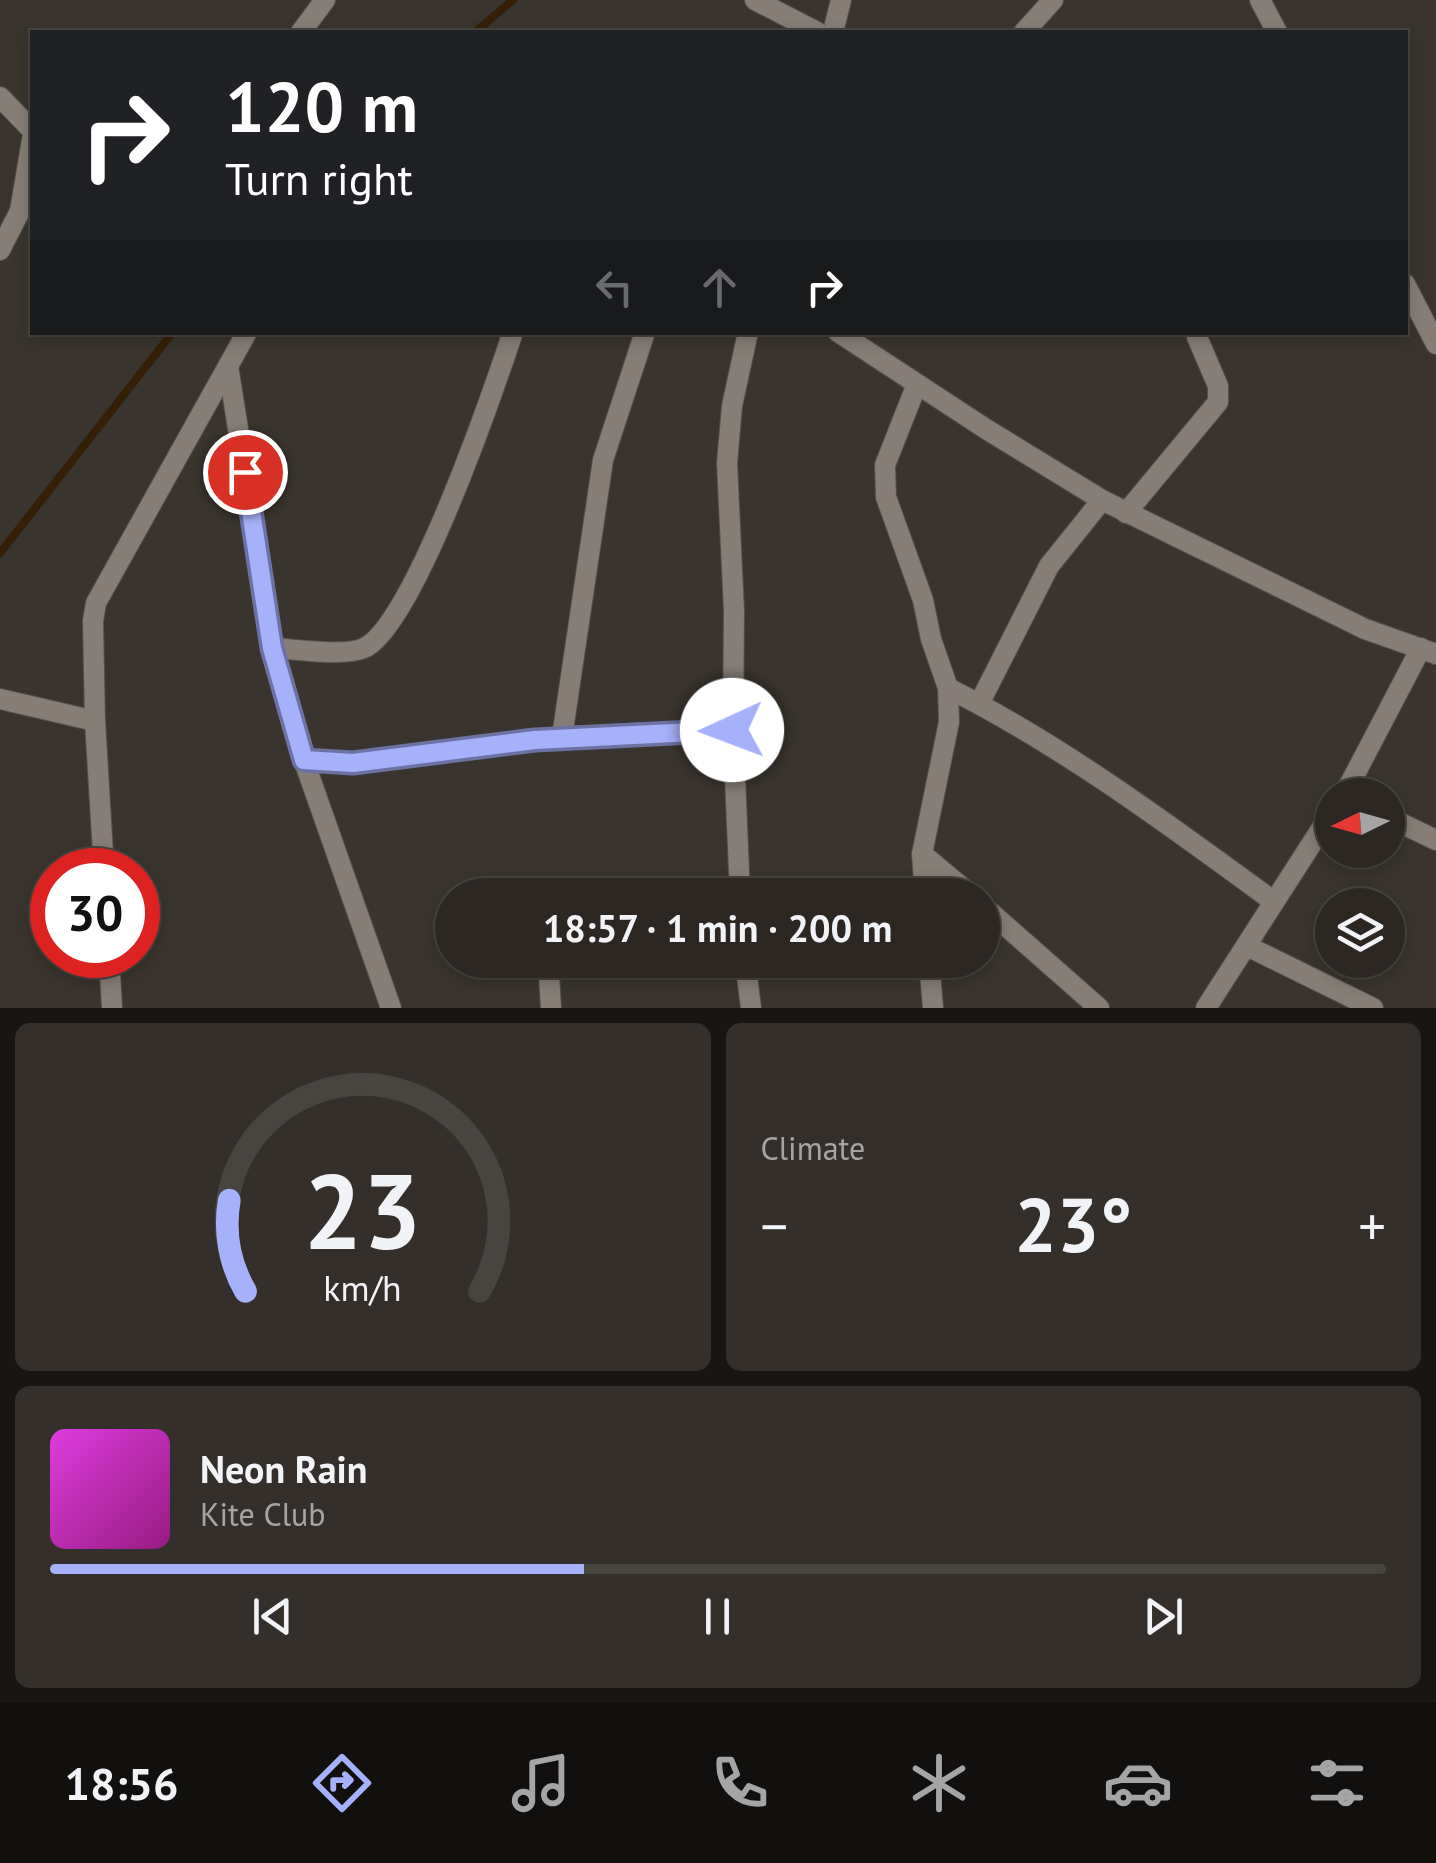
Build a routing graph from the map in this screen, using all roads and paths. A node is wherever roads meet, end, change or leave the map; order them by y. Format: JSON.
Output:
{"nodes":[{"id":1,"x":325,"y":0,"type":"edge"},
{"id":2,"x":755,"y":0,"type":"edge"},
{"id":3,"x":841,"y":0,"type":"edge"},
{"id":4,"x":1053,"y":0,"type":"edge"},
{"id":5,"x":1260,"y":0,"type":"edge"},
{"id":6,"x":302,"y":30,"type":"edge"},
{"id":7,"x":813,"y":30,"type":"edge"},
{"id":8,"x":834,"y":30,"type":"edge"},
{"id":9,"x":1026,"y":30,"type":"edge"},
{"id":10,"x":1275,"y":30,"type":"edge"},
{"id":11,"x":0,"y":97,"type":"edge"},
{"id":12,"x":30,"y":128,"type":"edge"},
{"id":13,"x":30,"y":152,"type":"edge"},
{"id":14,"x":0,"y":250,"type":"edge"},
{"id":15,"x":1408,"y":290,"type":"edge"},
{"id":16,"x":245,"y":335,"type":"edge"},
{"id":17,"x":512,"y":335,"type":"edge"},
{"id":18,"x":644,"y":335,"type":"edge"},
{"id":19,"x":747,"y":335,"type":"edge"},
{"id":20,"x":843,"y":335,"type":"edge"},
{"id":21,"x":1197,"y":338,"type":"dead end"},
{"id":22,"x":1436,"y":344,"type":"edge"},
{"id":23,"x":228,"y":366,"type":"junction"},
{"id":24,"x":917,"y":384,"type":"junction"},
{"id":25,"x":1102,"y":500,"type":"junction"},
{"id":26,"x":1126,"y":513,"type":"junction"},
{"id":27,"x":272,"y":648,"type":"junction"},
{"id":28,"x":1428,"y":651,"type":"edge"},
{"id":29,"x":948,"y":688,"type":"junction"},
{"id":30,"x":0,"y":699,"type":"edge"},
{"id":31,"x":979,"y":704,"type":"junction"},
{"id":32,"x":95,"y":720,"type":"junction"},
{"id":33,"x":732,"y":730,"type":"junction"},
{"id":34,"x":562,"y":737,"type":"junction"},
{"id":35,"x":304,"y":760,"type":"junction"},
{"id":36,"x":1354,"y":778,"type":"edge"},
{"id":37,"x":1405,"y":825,"type":"edge"},
{"id":38,"x":1315,"y":838,"type":"edge"},
{"id":39,"x":1436,"y":840,"type":"edge"},
{"id":40,"x":103,"y":848,"type":"edge"},
{"id":41,"x":922,"y":854,"type":"junction"},
{"id":42,"x":739,"y":878,"type":"edge"},
{"id":43,"x":924,"y":878,"type":"edge"},
{"id":44,"x":951,"y":878,"type":"edge"},
{"id":45,"x":1273,"y":901,"type":"junction"},
{"id":46,"x":1000,"y":921,"type":"edge"},
{"id":47,"x":1247,"y":946,"type":"junction"},
{"id":48,"x":110,"y":978,"type":"edge"},
{"id":49,"x":549,"y":978,"type":"edge"},
{"id":50,"x":747,"y":978,"type":"edge"},
{"id":51,"x":930,"y":978,"type":"edge"},
{"id":52,"x":112,"y":1008,"type":"edge"},
{"id":53,"x":391,"y":1008,"type":"edge"},
{"id":54,"x":552,"y":1008,"type":"edge"},
{"id":55,"x":750,"y":1008,"type":"edge"},
{"id":56,"x":933,"y":1008,"type":"edge"},
{"id":57,"x":1100,"y":1008,"type":"edge"},
{"id":58,"x":1206,"y":1008,"type":"edge"},
{"id":59,"x":1373,"y":1008,"type":"edge"}],
"edges":[{"from":1,"to":6,"type":"street"},
{"from":2,"to":7,"type":"street"},
{"from":3,"to":8,"type":"street"},
{"from":4,"to":9,"type":"street"},
{"from":5,"to":10,"type":"street"},
{"from":11,"to":12,"type":"street"},
{"from":13,"to":14,"type":"street"},
{"from":15,"to":22,"type":"street"},
{"from":16,"to":23,"type":"street"},
{"from":17,"to":27,"type":"street"},
{"from":18,"to":34,"type":"street"},
{"from":19,"to":33,"type":"street"},
{"from":20,"to":24,"type":"street"},
{"from":21,"to":26,"type":"street"},
{"from":23,"to":27,"type":"street"},
{"from":23,"to":32,"type":"street"},
{"from":24,"to":25,"type":"street"},
{"from":24,"to":29,"type":"street"},
{"from":25,"to":26,"type":"street"},
{"from":25,"to":31,"type":"street"},
{"from":26,"to":28,"type":"street"},
{"from":27,"to":35,"type":"street"},
{"from":28,"to":36,"type":"street"},
{"from":29,"to":31,"type":"street"},
{"from":29,"to":41,"type":"street"},
{"from":30,"to":32,"type":"street"},
{"from":31,"to":45,"type":"street"},
{"from":32,"to":40,"type":"street"},
{"from":33,"to":34,"type":"street"},
{"from":33,"to":42,"type":"street"},
{"from":34,"to":35,"type":"street"},
{"from":35,"to":53,"type":"street"},
{"from":37,"to":39,"type":"street"},
{"from":38,"to":45,"type":"street"},
{"from":41,"to":43,"type":"street"},
{"from":41,"to":44,"type":"street"},
{"from":45,"to":47,"type":"street"},
{"from":46,"to":57,"type":"street"},
{"from":47,"to":58,"type":"street"},
{"from":47,"to":59,"type":"street"},
{"from":48,"to":52,"type":"street"},
{"from":49,"to":54,"type":"street"},
{"from":50,"to":55,"type":"street"},
{"from":51,"to":56,"type":"street"}]}
